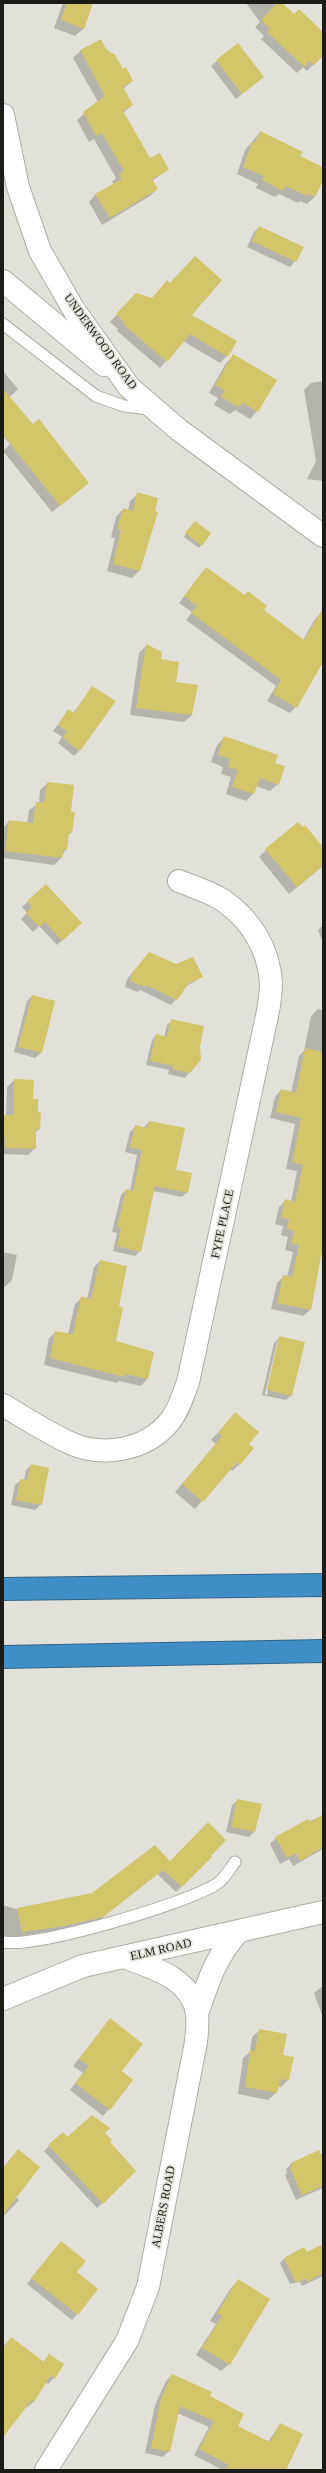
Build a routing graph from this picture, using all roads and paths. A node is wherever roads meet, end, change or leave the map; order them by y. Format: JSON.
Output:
{"nodes":[{"id":1,"x":3,"y":115,"type":"edge"},
{"id":2,"x":10,"y":191,"type":"edge"},
{"id":3,"x":3,"y":281,"type":"edge"},
{"id":4,"x":3,"y":324,"type":"edge"},
{"id":5,"x":130,"y":387,"type":"junction"},
{"id":6,"x":155,"y":410,"type":"junction"},
{"id":7,"x":323,"y":536,"type":"edge"},
{"id":8,"x":179,"y":880,"type":"dead end"},
{"id":9,"x":3,"y":1405,"type":"edge"},
{"id":10,"x":323,"y":1585,"type":"edge"},
{"id":11,"x":3,"y":1589,"type":"edge"},
{"id":12,"x":323,"y":1651,"type":"edge"},
{"id":13,"x":3,"y":1657,"type":"edge"},
{"id":14,"x":235,"y":1862,"type":"dead end"},
{"id":15,"x":323,"y":1912,"type":"edge"},
{"id":16,"x":238,"y":1932,"type":"junction"},
{"id":17,"x":3,"y":1942,"type":"edge"},
{"id":18,"x":126,"y":1958,"type":"junction"},
{"id":19,"x":3,"y":1999,"type":"edge"},
{"id":20,"x":197,"y":2014,"type":"junction"},
{"id":21,"x":46,"y":2470,"type":"edge"}],
"edges":[{"from":1,"to":2,"type":"street","name":"UNDERWOOD ROAD"},
{"from":2,"to":5,"type":"street","name":"UNDERWOOD ROAD"},
{"from":3,"to":5,"type":"street"},
{"from":4,"to":6,"type":"lane"},
{"from":5,"to":6,"type":"street","name":"UNDERWOOD ROAD"},
{"from":6,"to":7,"type":"street","name":"UNDERWOOD ROAD"},
{"from":8,"to":9,"type":"street","name":"FYFE PLACE"},
{"from":10,"to":11,"type":"highway"},
{"from":12,"to":13,"type":"highway"},
{"from":14,"to":17,"type":"lane"},
{"from":15,"to":16,"type":"street","name":"ELM ROAD"},
{"from":16,"to":18,"type":"street","name":"ELM ROAD"},
{"from":16,"to":20,"type":"street"},
{"from":18,"to":19,"type":"street","name":"ELM ROAD"},
{"from":18,"to":20,"type":"street","name":"ALBERS ROAD"},
{"from":20,"to":21,"type":"street","name":"ALBERS ROAD"}]}
